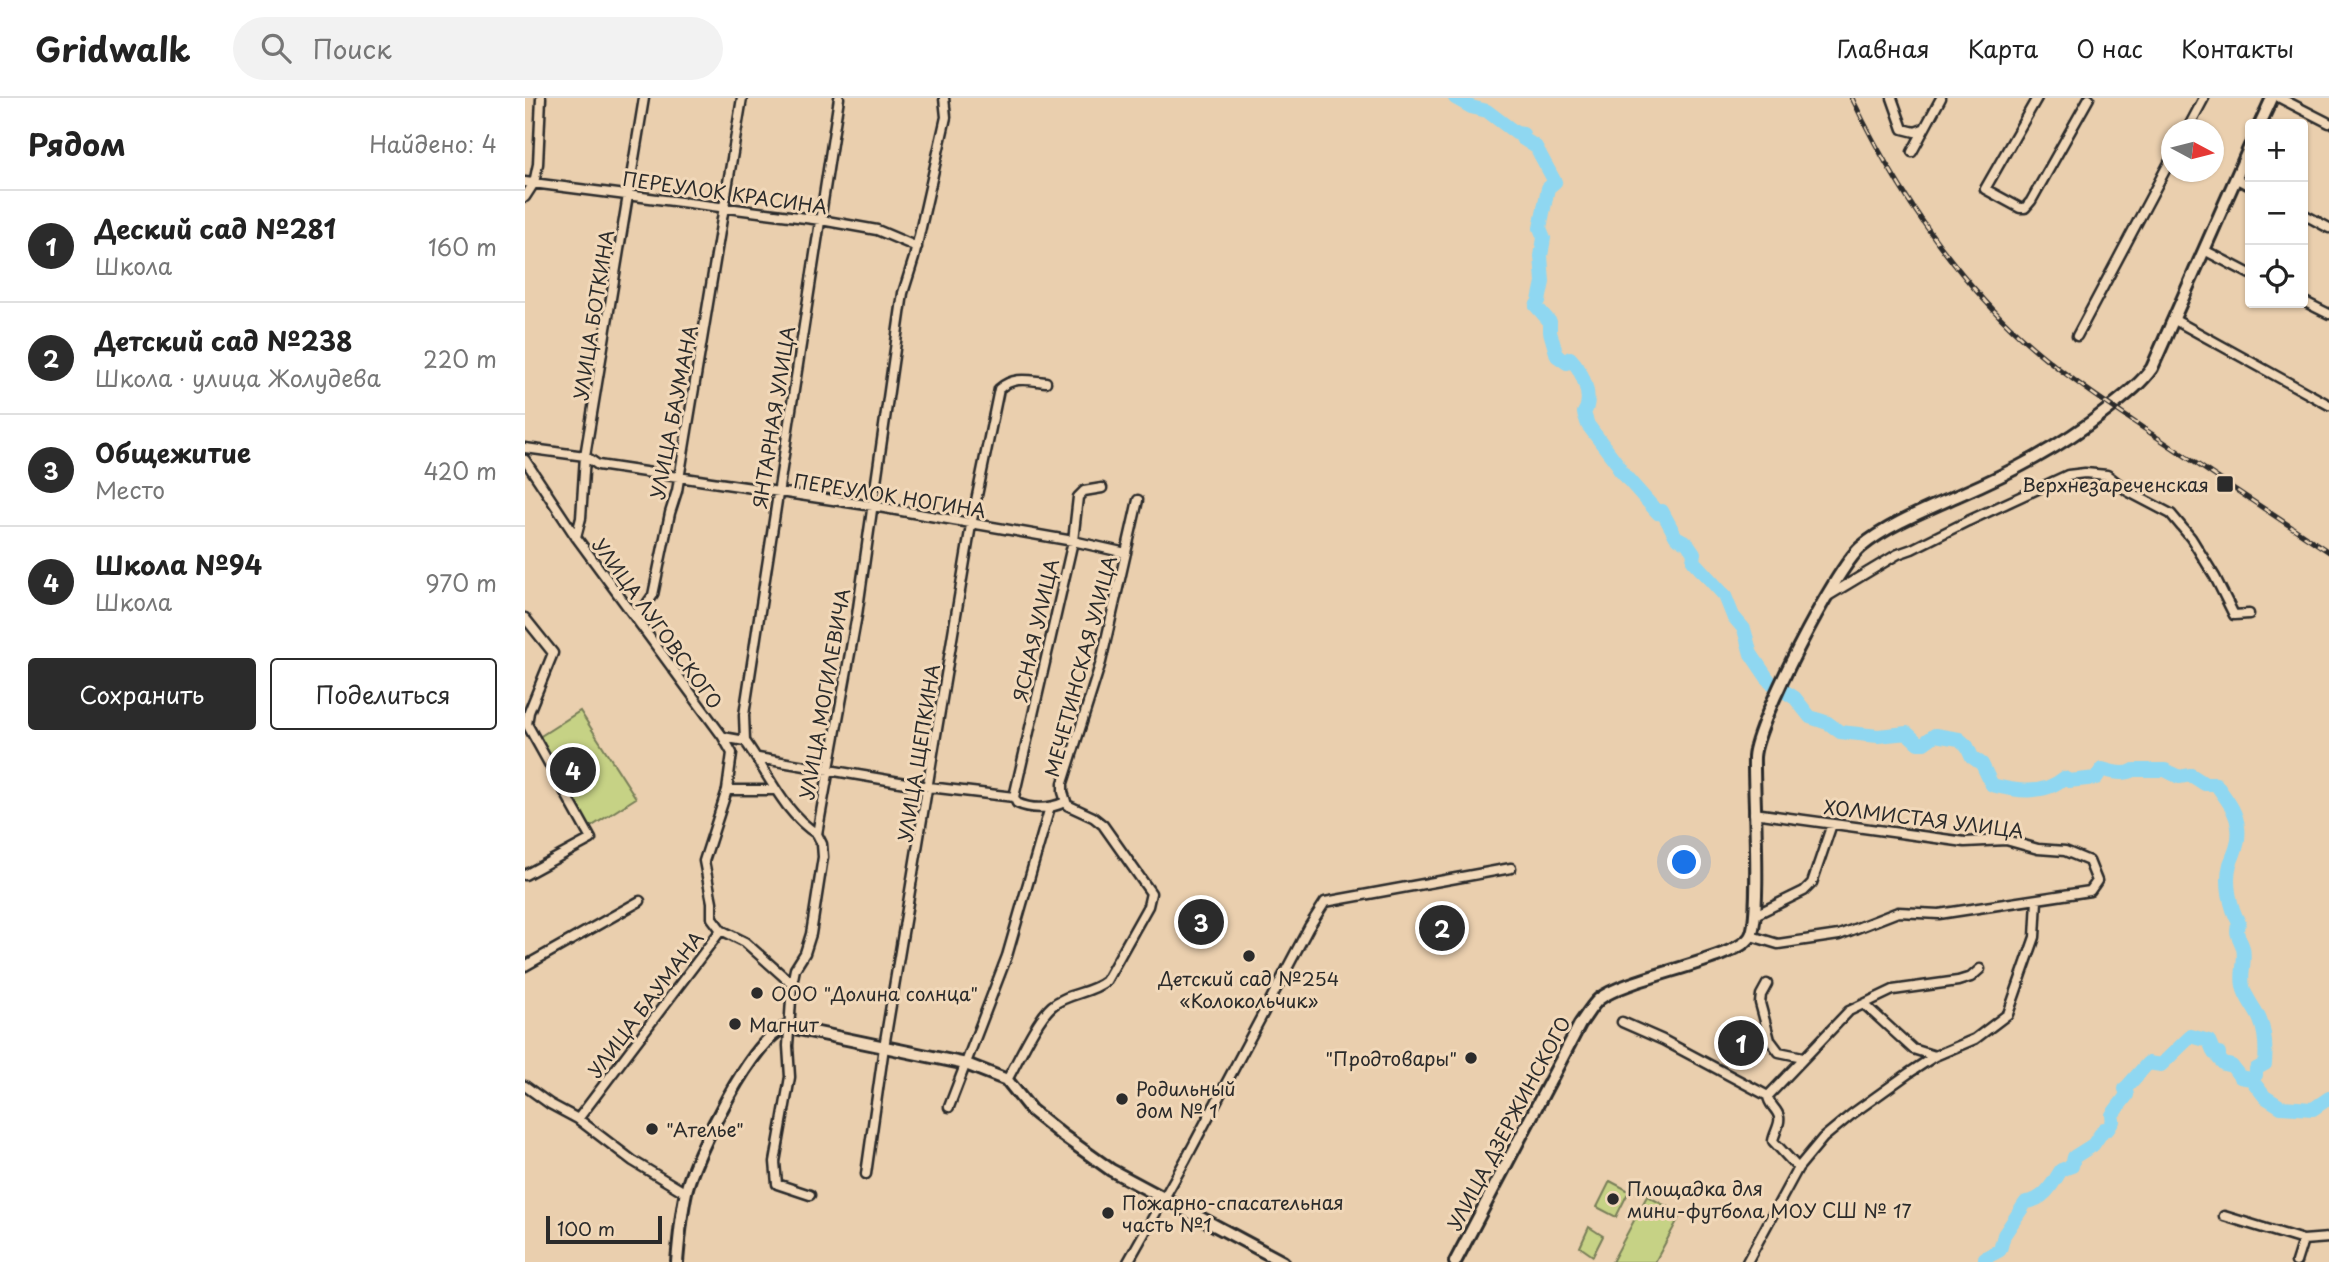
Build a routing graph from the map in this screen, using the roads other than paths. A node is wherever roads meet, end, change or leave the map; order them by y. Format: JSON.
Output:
{"nodes":[{"id":1,"x":541,"y":98,"type":"edge"},
{"id":2,"x":644,"y":98,"type":"edge"},
{"id":3,"x":742,"y":98,"type":"edge"},
{"id":4,"x":839,"y":98,"type":"edge"},
{"id":5,"x":944,"y":98,"type":"edge"},
{"id":6,"x":1892,"y":98,"type":"edge"},
{"id":7,"x":1941,"y":98,"type":"edge"},
{"id":8,"x":2037,"y":98,"type":"edge"},
{"id":9,"x":2089,"y":98,"type":"edge"},
{"id":10,"x":2204,"y":98,"type":"edge"},
{"id":11,"x":2272,"y":98,"type":"edge"},
{"id":12,"x":2280,"y":98,"type":"edge"},
{"id":13,"x":2193,"y":119,"type":"edge"},
{"id":14,"x":2262,"y":119,"type":"edge"},
{"id":15,"x":2329,"y":122,"type":"edge"},
{"id":16,"x":1923,"y":129,"type":"junction"},
{"id":17,"x":1912,"y":152,"type":"dead end"},
{"id":18,"x":2245,"y":157,"type":"edge"},
{"id":19,"x":2235,"y":178,"type":"junction"},
{"id":20,"x":2161,"y":179,"type":"edge"},
{"id":21,"x":530,"y":183,"type":"edge"},
{"id":22,"x":2245,"y":183,"type":"edge"},
{"id":23,"x":629,"y":195,"type":"junction"},
{"id":24,"x":525,"y":197,"type":"edge"},
{"id":25,"x":725,"y":208,"type":"junction"},
{"id":26,"x":2308,"y":217,"type":"edge"},
{"id":27,"x":821,"y":220,"type":"junction"},
{"id":28,"x":2329,"y":228,"type":"edge"},
{"id":29,"x":917,"y":247,"type":"junction"},
{"id":30,"x":2204,"y":250,"type":"junction"},
{"id":31,"x":2245,"y":271,"type":"edge"},
{"id":32,"x":2308,"y":304,"type":"edge"},
{"id":33,"x":2329,"y":314,"type":"edge"},
{"id":34,"x":2173,"y":319,"type":"junction"},
{"id":35,"x":2077,"y":336,"type":"dead end"},
{"id":36,"x":1046,"y":382,"type":"dead end"},
{"id":37,"x":2329,"y":405,"type":"edge"},
{"id":38,"x":525,"y":448,"type":"edge"},
{"id":39,"x":585,"y":456,"type":"junction"},
{"id":40,"x":525,"y":460,"type":"edge"},
{"id":41,"x":680,"y":477,"type":"junction"},
{"id":42,"x":1102,"y":488,"type":"dead end"},
{"id":43,"x":776,"y":492,"type":"junction"},
{"id":44,"x":1138,"y":499,"type":"dead end"},
{"id":45,"x":873,"y":506,"type":"junction"},
{"id":46,"x":971,"y":524,"type":"junction"},
{"id":47,"x":576,"y":537,"type":"junction"},
{"id":48,"x":1073,"y":541,"type":"junction"},
{"id":49,"x":1126,"y":553,"type":"junction"},
{"id":50,"x":1827,"y":597,"type":"junction"},
{"id":51,"x":2249,"y":614,"type":"dead end"},
{"id":52,"x":634,"y":615,"type":"junction"},
{"id":53,"x":525,"y":618,"type":"edge"},
{"id":54,"x":723,"y":737,"type":"junction"},
{"id":55,"x":745,"y":741,"type":"junction"},
{"id":56,"x":758,"y":758,"type":"junction"},
{"id":57,"x":829,"y":771,"type":"junction"},
{"id":58,"x":929,"y":787,"type":"junction"},
{"id":59,"x":727,"y":790,"type":"junction"},
{"id":60,"x":775,"y":790,"type":"junction"},
{"id":61,"x":1014,"y":797,"type":"junction"},
{"id":62,"x":1065,"y":802,"type":"junction"},
{"id":63,"x":1050,"y":807,"type":"junction"},
{"id":64,"x":1754,"y":813,"type":"junction"},
{"id":65,"x":1832,"y":824,"type":"junction"},
{"id":66,"x":817,"y":834,"type":"junction"},
{"id":67,"x":1511,"y":868,"type":"dead end"},
{"id":68,"x":525,"y":875,"type":"edge"},
{"id":69,"x":2037,"y":900,"type":"junction"},
{"id":70,"x":641,"y":901,"type":"dead end"},
{"id":71,"x":1755,"y":915,"type":"junction"},
{"id":72,"x":721,"y":930,"type":"junction"},
{"id":73,"x":1751,"y":936,"type":"junction"},
{"id":74,"x":525,"y":967,"type":"edge"},
{"id":75,"x":1980,"y":970,"type":"dead end"},
{"id":76,"x":792,"y":984,"type":"junction"},
{"id":77,"x":1767,"y":984,"type":"dead end"},
{"id":78,"x":1865,"y":1005,"type":"junction"},
{"id":79,"x":1622,"y":1022,"type":"dead end"},
{"id":80,"x":789,"y":1027,"type":"junction"},
{"id":81,"x":884,"y":1047,"type":"junction"},
{"id":82,"x":1935,"y":1056,"type":"junction"},
{"id":83,"x":1803,"y":1057,"type":"junction"},
{"id":84,"x":966,"y":1064,"type":"junction"},
{"id":85,"x":1007,"y":1080,"type":"junction"},
{"id":86,"x":525,"y":1086,"type":"edge"},
{"id":87,"x":1768,"y":1096,"type":"junction"},
{"id":88,"x":949,"y":1107,"type":"dead end"},
{"id":89,"x":578,"y":1119,"type":"junction"},
{"id":90,"x":1798,"y":1168,"type":"junction"},
{"id":91,"x":866,"y":1174,"type":"dead end"},
{"id":92,"x":686,"y":1193,"type":"junction"},
{"id":93,"x":810,"y":1195,"type":"dead end"},
{"id":94,"x":1163,"y":1199,"type":"junction"},
{"id":95,"x":2224,"y":1216,"type":"dead end"},
{"id":96,"x":2329,"y":1238,"type":"edge"},
{"id":97,"x":2303,"y":1240,"type":"junction"},
{"id":98,"x":1278,"y":1261,"type":"edge"},
{"id":99,"x":677,"y":1262,"type":"edge"},
{"id":100,"x":1128,"y":1262,"type":"edge"},
{"id":101,"x":1455,"y":1262,"type":"edge"},
{"id":102,"x":1747,"y":1262,"type":"edge"},
{"id":103,"x":2296,"y":1262,"type":"edge"}],
"edges":[{"from":1,"to":21,"type":"street"},
{"from":2,"to":23,"type":"street","name":"УЛИЦА БОТКИНА"},
{"from":3,"to":25,"type":"street","name":"УЛИЦА БАУМАНА"},
{"from":4,"to":27,"type":"street","name":"ЯНТАРНАЯ УЛИЦА"},
{"from":5,"to":29,"type":"street","name":"УЛИЦА МОГИЛЕВИЧА"},
{"from":6,"to":16,"type":"street"},
{"from":7,"to":16,"type":"street"},
{"from":8,"to":9,"type":"street"},
{"from":10,"to":13,"type":"street"},
{"from":11,"to":14,"type":"street"},
{"from":12,"to":15,"type":"street"},
{"from":16,"to":17,"type":"street"},
{"from":18,"to":19,"type":"street"},
{"from":19,"to":22,"type":"street"},
{"from":19,"to":30,"type":"street"},
{"from":20,"to":35,"type":"street"},
{"from":21,"to":23,"type":"street","name":"ПЕРЕУЛОК КРАСИНА"},
{"from":21,"to":24,"type":"street"},
{"from":23,"to":25,"type":"street","name":"ПЕРЕУЛОК КРАСИНА"},
{"from":23,"to":39,"type":"street","name":"УЛИЦА БОТКИНА"},
{"from":25,"to":27,"type":"street","name":"ПЕРЕУЛОК КРАСИНА"},
{"from":25,"to":41,"type":"street","name":"УЛИЦА БАУМАНА"},
{"from":26,"to":28,"type":"street"},
{"from":27,"to":29,"type":"street","name":"ПЕРЕУЛОК КРАСИНА"},
{"from":27,"to":43,"type":"street","name":"ЯНТАРНАЯ УЛИЦА"},
{"from":29,"to":45,"type":"street","name":"УЛИЦА МОГИЛЕВИЧА"},
{"from":30,"to":31,"type":"street"},
{"from":30,"to":34,"type":"street"},
{"from":32,"to":33,"type":"street"},
{"from":34,"to":37,"type":"street"},
{"from":34,"to":50,"type":"street"},
{"from":36,"to":46,"type":"street","name":"УЛИЦА ЩЕПКИНА"},
{"from":38,"to":39,"type":"street","name":"ПЕРЕУЛОК НОГИНА"},
{"from":39,"to":41,"type":"street","name":"ПЕРЕУЛОК НОГИНА"},
{"from":39,"to":47,"type":"street","name":"УЛИЦА БОТКИНА"},
{"from":40,"to":47,"type":"street","name":"УЛИЦА ЛУГОВСКОГО"},
{"from":41,"to":43,"type":"street","name":"ПЕРЕУЛОК НОГИНА"},
{"from":41,"to":52,"type":"street","name":"УЛИЦА БАУМАНА"},
{"from":42,"to":48,"type":"street","name":"ЯСНАЯ УЛИЦА"},
{"from":43,"to":45,"type":"street","name":"ПЕРЕУЛОК НОГИНА"},
{"from":43,"to":55,"type":"street","name":"ЯНТАРНАЯ УЛИЦА"},
{"from":44,"to":49,"type":"street","name":"МЕЧЕТИНСКАЯ УЛИЦА"},
{"from":45,"to":46,"type":"street","name":"ПЕРЕУЛОК НОГИНА"},
{"from":45,"to":57,"type":"street","name":"УЛИЦА МОГИЛЕВИЧА"},
{"from":46,"to":48,"type":"street","name":"ПЕРЕУЛОК НОГИНА"},
{"from":46,"to":58,"type":"street","name":"УЛИЦА ЩЕПКИНА"},
{"from":47,"to":52,"type":"street","name":"УЛИЦА ЛУГОВСКОГО"},
{"from":48,"to":49,"type":"street","name":"ПЕРЕУЛОК НОГИНА"},
{"from":48,"to":61,"type":"street","name":"ЯСНАЯ УЛИЦА"},
{"from":49,"to":62,"type":"street","name":"МЕЧЕТИНСКАЯ УЛИЦА"},
{"from":50,"to":51,"type":"street"},
{"from":50,"to":64,"type":"street"},
{"from":52,"to":54,"type":"street","name":"УЛИЦА ЛУГОВСКОГО"},
{"from":53,"to":68,"type":"street"},
{"from":54,"to":55,"type":"street","name":"УЛИЦА ЛУГОВСКОГО"},
{"from":54,"to":59,"type":"street","name":"УЛИЦА БАУМАНА"},
{"from":55,"to":56,"type":"street"},
{"from":56,"to":57,"type":"street"},
{"from":56,"to":60,"type":"street"},
{"from":57,"to":58,"type":"street"},
{"from":57,"to":66,"type":"street","name":"УЛИЦА МОГИЛЕВИЧА"},
{"from":58,"to":61,"type":"street"},
{"from":58,"to":81,"type":"street","name":"УЛИЦА ЩЕПКИНА"},
{"from":59,"to":60,"type":"street"},
{"from":59,"to":72,"type":"street","name":"УЛИЦА БАУМАНА"},
{"from":60,"to":66,"type":"street"},
{"from":61,"to":63,"type":"street"},
{"from":62,"to":63,"type":"street"},
{"from":62,"to":85,"type":"street","name":"МЕЧЕТИНСКАЯ УЛИЦА"},
{"from":63,"to":84,"type":"street"},
{"from":64,"to":65,"type":"street","name":"ХОЛМИСТАЯ УЛИЦА"},
{"from":64,"to":71,"type":"street"},
{"from":65,"to":69,"type":"street","name":"ХОЛМИСТАЯ УЛИЦА"},
{"from":65,"to":71,"type":"street"},
{"from":66,"to":76,"type":"street","name":"УЛИЦА МОГИЛЕВИЧА"},
{"from":67,"to":94,"type":"street"},
{"from":69,"to":73,"type":"street"},
{"from":69,"to":82,"type":"street"},
{"from":70,"to":74,"type":"street"},
{"from":71,"to":73,"type":"street"},
{"from":72,"to":76,"type":"street"},
{"from":72,"to":89,"type":"street","name":"УЛИЦА БАУМАНА"},
{"from":73,"to":101,"type":"street","name":"УЛИЦА ДЗЕРЖИНСКОГО"},
{"from":75,"to":78,"type":"street"},
{"from":76,"to":80,"type":"street","name":"УЛИЦА МОГИЛЕВИЧА"},
{"from":77,"to":83,"type":"street"},
{"from":78,"to":82,"type":"street"},
{"from":78,"to":83,"type":"street"},
{"from":79,"to":87,"type":"street"},
{"from":80,"to":81,"type":"street"},
{"from":80,"to":92,"type":"street"},
{"from":80,"to":93,"type":"street","name":"УЛИЦА МОГИЛЕВИЧА"},
{"from":81,"to":84,"type":"street"},
{"from":81,"to":91,"type":"street","name":"УЛИЦА ЩЕПКИНА"},
{"from":82,"to":90,"type":"street"},
{"from":83,"to":87,"type":"street"},
{"from":84,"to":85,"type":"street"},
{"from":84,"to":88,"type":"street"},
{"from":85,"to":94,"type":"street"},
{"from":86,"to":89,"type":"street"},
{"from":87,"to":90,"type":"street"},
{"from":89,"to":92,"type":"street"},
{"from":90,"to":102,"type":"street"},
{"from":92,"to":99,"type":"street"},
{"from":94,"to":98,"type":"street"},
{"from":94,"to":100,"type":"street"},
{"from":95,"to":97,"type":"street"},
{"from":96,"to":97,"type":"street"},
{"from":97,"to":103,"type":"street"}]}
